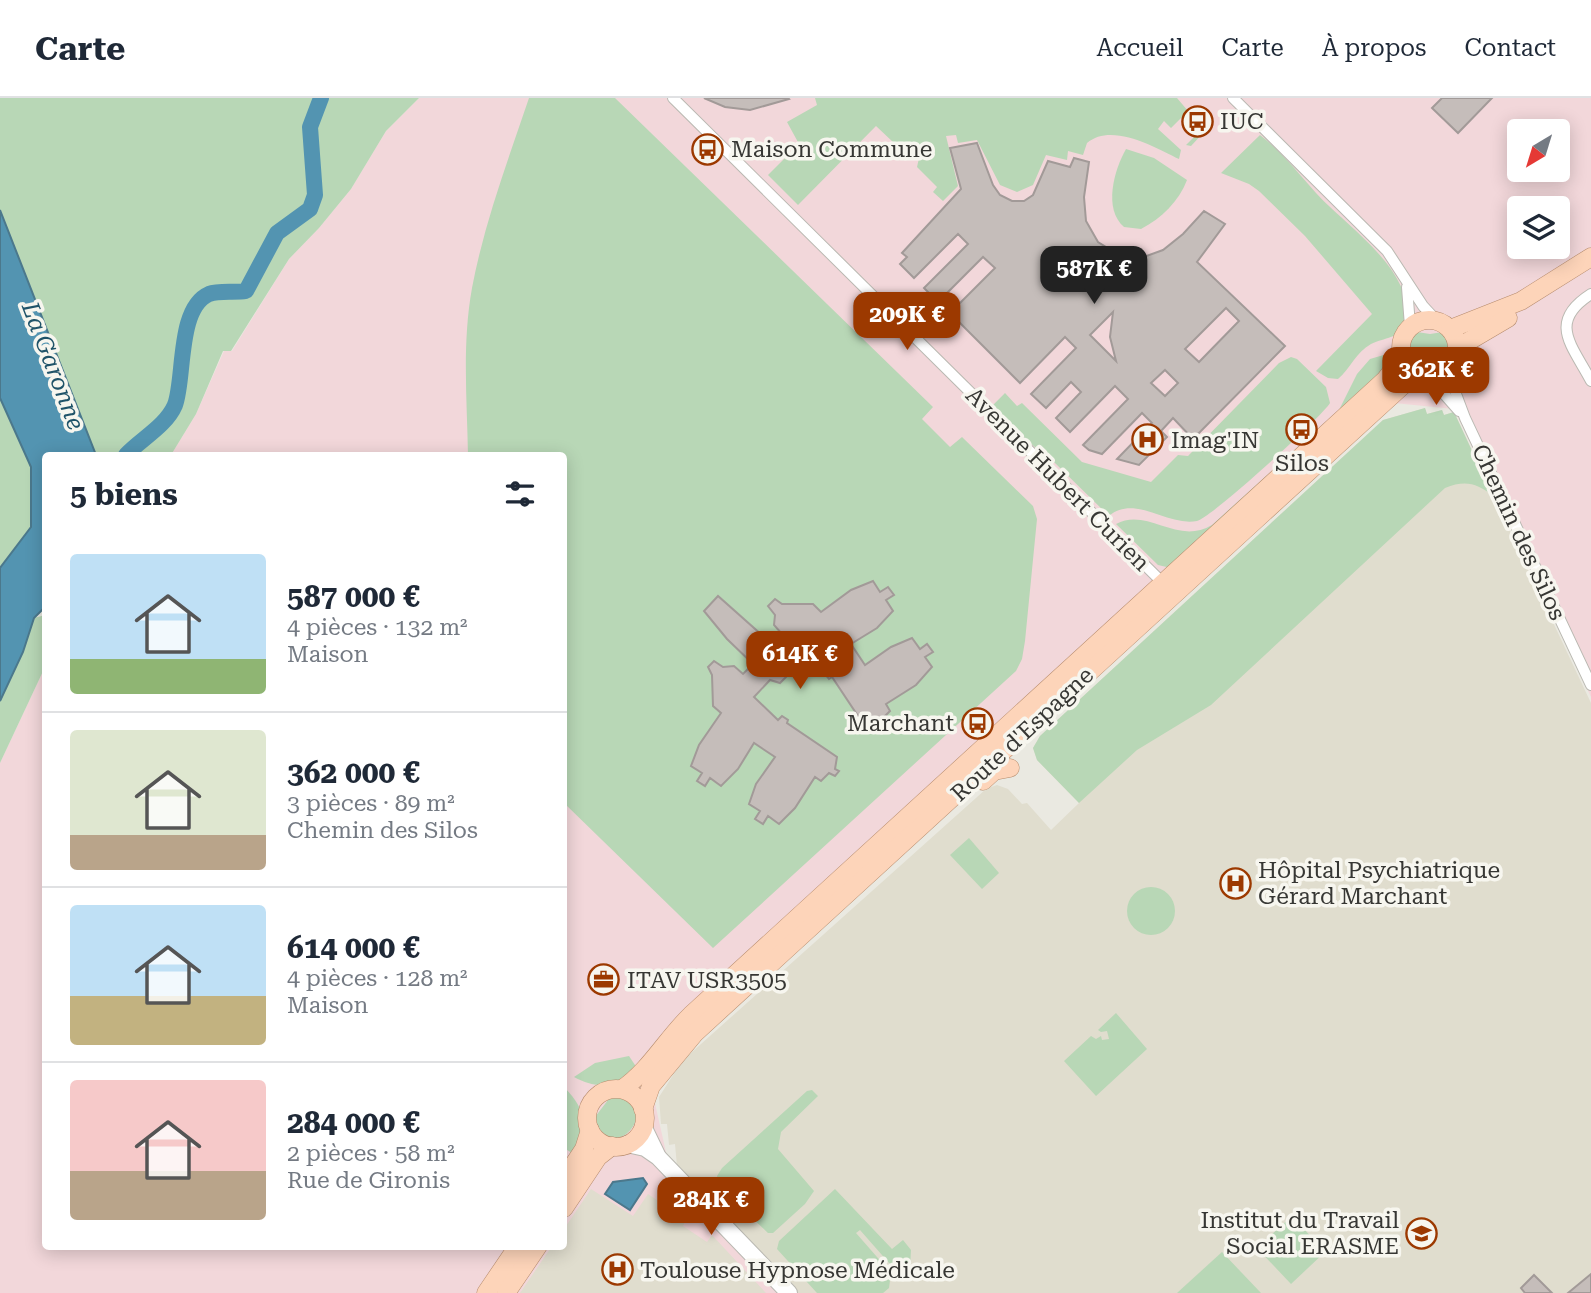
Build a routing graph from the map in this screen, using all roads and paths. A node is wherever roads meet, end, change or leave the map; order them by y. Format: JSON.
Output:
{"nodes":[{"id":1,"x":673,"y":98,"type":"edge"},
{"id":2,"x":1233,"y":98,"type":"edge"},
{"id":3,"x":1591,"y":257,"type":"edge"},
{"id":4,"x":1591,"y":268,"type":"edge"},
{"id":5,"x":1406,"y":281,"type":"junction"},
{"id":6,"x":1591,"y":295,"type":"edge"},
{"id":7,"x":1443,"y":325,"type":"junction"},
{"id":8,"x":1410,"y":326,"type":"junction"},
{"id":9,"x":1457,"y":348,"type":"junction"},
{"id":10,"x":1402,"y":358,"type":"junction"},
{"id":11,"x":1450,"y":367,"type":"junction"},
{"id":12,"x":1424,"y":376,"type":"junction"},
{"id":13,"x":1591,"y":381,"type":"edge"},
{"id":14,"x":1465,"y":418,"type":"junction"},
{"id":15,"x":1168,"y":589,"type":"junction"},
{"id":16,"x":1587,"y":666,"type":"edge"},
{"id":17,"x":1590,"y":682,"type":"edge"},
{"id":18,"x":1010,"y":768,"type":"dead end"},
{"id":19,"x":929,"y":820,"type":"junction"},
{"id":20,"x":621,"y":1089,"type":"junction"},
{"id":21,"x":643,"y":1117,"type":"junction"},
{"id":22,"x":590,"y":1130,"type":"junction"},
{"id":23,"x":619,"y":1145,"type":"junction"},
{"id":24,"x":658,"y":1157,"type":"junction"},
{"id":25,"x":567,"y":1174,"type":"edge"},
{"id":26,"x":567,"y":1204,"type":"edge"},
{"id":27,"x":515,"y":1250,"type":"edge"},
{"id":28,"x":535,"y":1250,"type":"edge"},
{"id":29,"x":486,"y":1293,"type":"edge"},
{"id":30,"x":506,"y":1293,"type":"edge"},
{"id":31,"x":789,"y":1293,"type":"edge"}],
"edges":[{"from":1,"to":15,"type":"street","name":"Avenue Hubert Curien"},
{"from":2,"to":5,"type":"street"},
{"from":3,"to":7,"type":"main road"},
{"from":4,"to":9,"type":"main road"},
{"from":5,"to":7,"type":"street"},
{"from":5,"to":8,"type":"street"},
{"from":6,"to":13,"type":"street"},
{"from":7,"to":8,"type":"main road"},
{"from":7,"to":9,"type":"main road"},
{"from":8,"to":10,"type":"main road"},
{"from":9,"to":11,"type":"main road"},
{"from":10,"to":12,"type":"main road"},
{"from":10,"to":15,"type":"main road","name":"Route d'Espagne"},
{"from":11,"to":12,"type":"main road"},
{"from":11,"to":14,"type":"street","name":"Chemin des Silos"},
{"from":12,"to":14,"type":"street","name":"Chemin des Silos"},
{"from":12,"to":15,"type":"main road","name":"Route d'Espagne"},
{"from":14,"to":16,"type":"street","name":"Chemin des Silos"},
{"from":15,"to":19,"type":"main road","name":"Route d'Espagne"},
{"from":15,"to":20,"type":"main road","name":"Route d'Espagne"},
{"from":16,"to":17,"type":"street","name":"Chemin des Silos"},
{"from":18,"to":19,"type":"main road"},
{"from":19,"to":21,"type":"main road","name":"Route d'Espagne"},
{"from":20,"to":21,"type":"main road"},
{"from":20,"to":22,"type":"main road"},
{"from":21,"to":23,"type":"main road"},
{"from":21,"to":24,"type":"street"},
{"from":22,"to":23,"type":"main road"},
{"from":22,"to":25,"type":"main road"},
{"from":23,"to":24,"type":"street"},
{"from":23,"to":26,"type":"main road"},
{"from":24,"to":31,"type":"street"},
{"from":27,"to":29,"type":"main road"},
{"from":28,"to":30,"type":"main road"}]}
